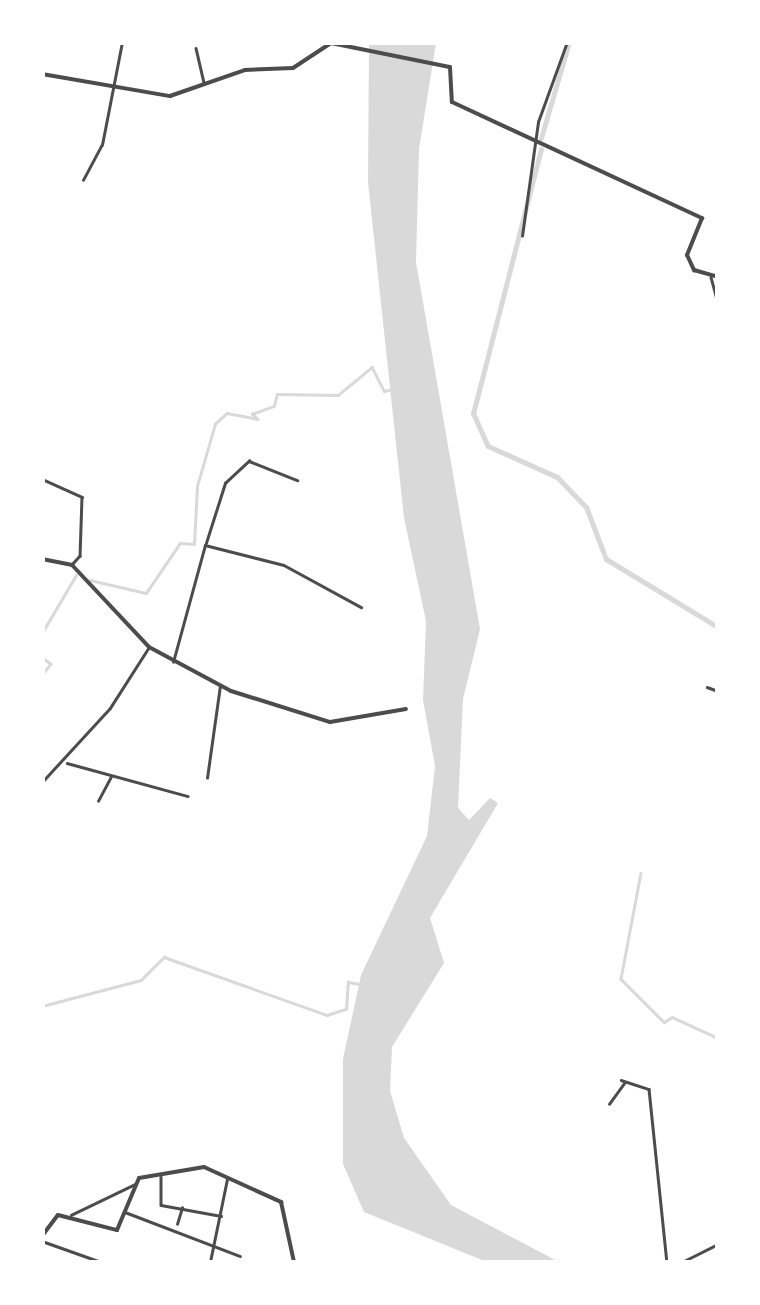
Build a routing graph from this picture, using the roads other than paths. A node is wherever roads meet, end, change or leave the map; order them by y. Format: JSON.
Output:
{"nodes":[{"id":1,"x":122,"y":42,"type":"edge"},
{"id":2,"x":566,"y":42,"type":"edge"},
{"id":3,"x":196,"y":48,"type":"dead end"},
{"id":4,"x":42,"y":74,"type":"edge"},
{"id":5,"x":204,"y":82,"type":"junction"},
{"id":6,"x":118,"y":85,"type":"junction"},
{"id":7,"x":536,"y":143,"type":"junction"},
{"id":8,"x":83,"y":180,"type":"dead end"},
{"id":9,"x":522,"y":236,"type":"dead end"},
{"id":10,"x":714,"y":276,"type":"edge"},
{"id":11,"x":718,"y":303,"type":"edge"},
{"id":12,"x":42,"y":479,"type":"edge"},
{"id":13,"x":297,"y":480,"type":"dead end"},
{"id":14,"x":205,"y":546,"type":"junction"},
{"id":15,"x":42,"y":559,"type":"edge"},
{"id":16,"x":72,"y":565,"type":"junction"},
{"id":17,"x":361,"y":607,"type":"dead end"},
{"id":18,"x":149,"y":647,"type":"junction"},
{"id":19,"x":173,"y":662,"type":"junction"},
{"id":20,"x":220,"y":685,"type":"junction"},
{"id":21,"x":707,"y":688,"type":"dead end"},
{"id":22,"x":718,"y":691,"type":"edge"},
{"id":23,"x":406,"y":709,"type":"dead end"},
{"id":24,"x":66,"y":762,"type":"junction"},
{"id":25,"x":112,"y":776,"type":"junction"},
{"id":26,"x":208,"y":778,"type":"dead end"},
{"id":27,"x":42,"y":782,"type":"edge"},
{"id":28,"x":188,"y":796,"type":"dead end"},
{"id":29,"x":98,"y":801,"type":"dead end"},
{"id":30,"x":610,"y":1104,"type":"dead end"},
{"id":31,"x":161,"y":1175,"type":"junction"},
{"id":32,"x":228,"y":1177,"type":"junction"},
{"id":33,"x":136,"y":1183,"type":"junction"},
{"id":34,"x":182,"y":1208,"type":"junction"},
{"id":35,"x":124,"y":1212,"type":"junction"},
{"id":36,"x":221,"y":1216,"type":"junction"},
{"id":37,"x":69,"y":1217,"type":"junction"},
{"id":38,"x":177,"y":1225,"type":"junction"},
{"id":39,"x":42,"y":1239,"type":"edge"},
{"id":40,"x":718,"y":1244,"type":"edge"},
{"id":41,"x":217,"y":1246,"type":"junction"},
{"id":42,"x":240,"y":1256,"type":"dead end"},
{"id":43,"x":101,"y":1262,"type":"edge"},
{"id":44,"x":210,"y":1262,"type":"edge"},
{"id":45,"x":294,"y":1262,"type":"edge"},
{"id":46,"x":667,"y":1262,"type":"edge"},
{"id":47,"x":682,"y":1262,"type":"edge"}],
"edges":[{"from":1,"to":6,"type":"street"},
{"from":2,"to":7,"type":"street"},
{"from":3,"to":5,"type":"street"},
{"from":4,"to":6,"type":"street"},
{"from":5,"to":6,"type":"street"},
{"from":5,"to":7,"type":"street"},
{"from":6,"to":8,"type":"street"},
{"from":7,"to":9,"type":"street"},
{"from":7,"to":10,"type":"street"},
{"from":10,"to":11,"type":"street"},
{"from":12,"to":16,"type":"street"},
{"from":13,"to":14,"type":"street"},
{"from":14,"to":17,"type":"street"},
{"from":14,"to":19,"type":"street"},
{"from":15,"to":16,"type":"street"},
{"from":16,"to":18,"type":"street"},
{"from":18,"to":19,"type":"street"},
{"from":18,"to":24,"type":"street"},
{"from":19,"to":20,"type":"street"},
{"from":20,"to":23,"type":"street"},
{"from":20,"to":26,"type":"street"},
{"from":21,"to":22,"type":"street"},
{"from":24,"to":25,"type":"street"},
{"from":24,"to":27,"type":"street"},
{"from":25,"to":28,"type":"street"},
{"from":25,"to":29,"type":"street"},
{"from":30,"to":46,"type":"street"},
{"from":31,"to":32,"type":"street"},
{"from":31,"to":33,"type":"street"},
{"from":31,"to":34,"type":"street"},
{"from":32,"to":36,"type":"street"},
{"from":32,"to":45,"type":"street"},
{"from":33,"to":35,"type":"street"},
{"from":33,"to":37,"type":"street"},
{"from":34,"to":36,"type":"street"},
{"from":34,"to":38,"type":"street"},
{"from":35,"to":37,"type":"street"},
{"from":35,"to":38,"type":"street"},
{"from":36,"to":41,"type":"street"},
{"from":37,"to":39,"type":"street"},
{"from":38,"to":41,"type":"street"},
{"from":39,"to":43,"type":"street"},
{"from":40,"to":47,"type":"street"},
{"from":41,"to":42,"type":"street"},
{"from":41,"to":44,"type":"street"}]}
